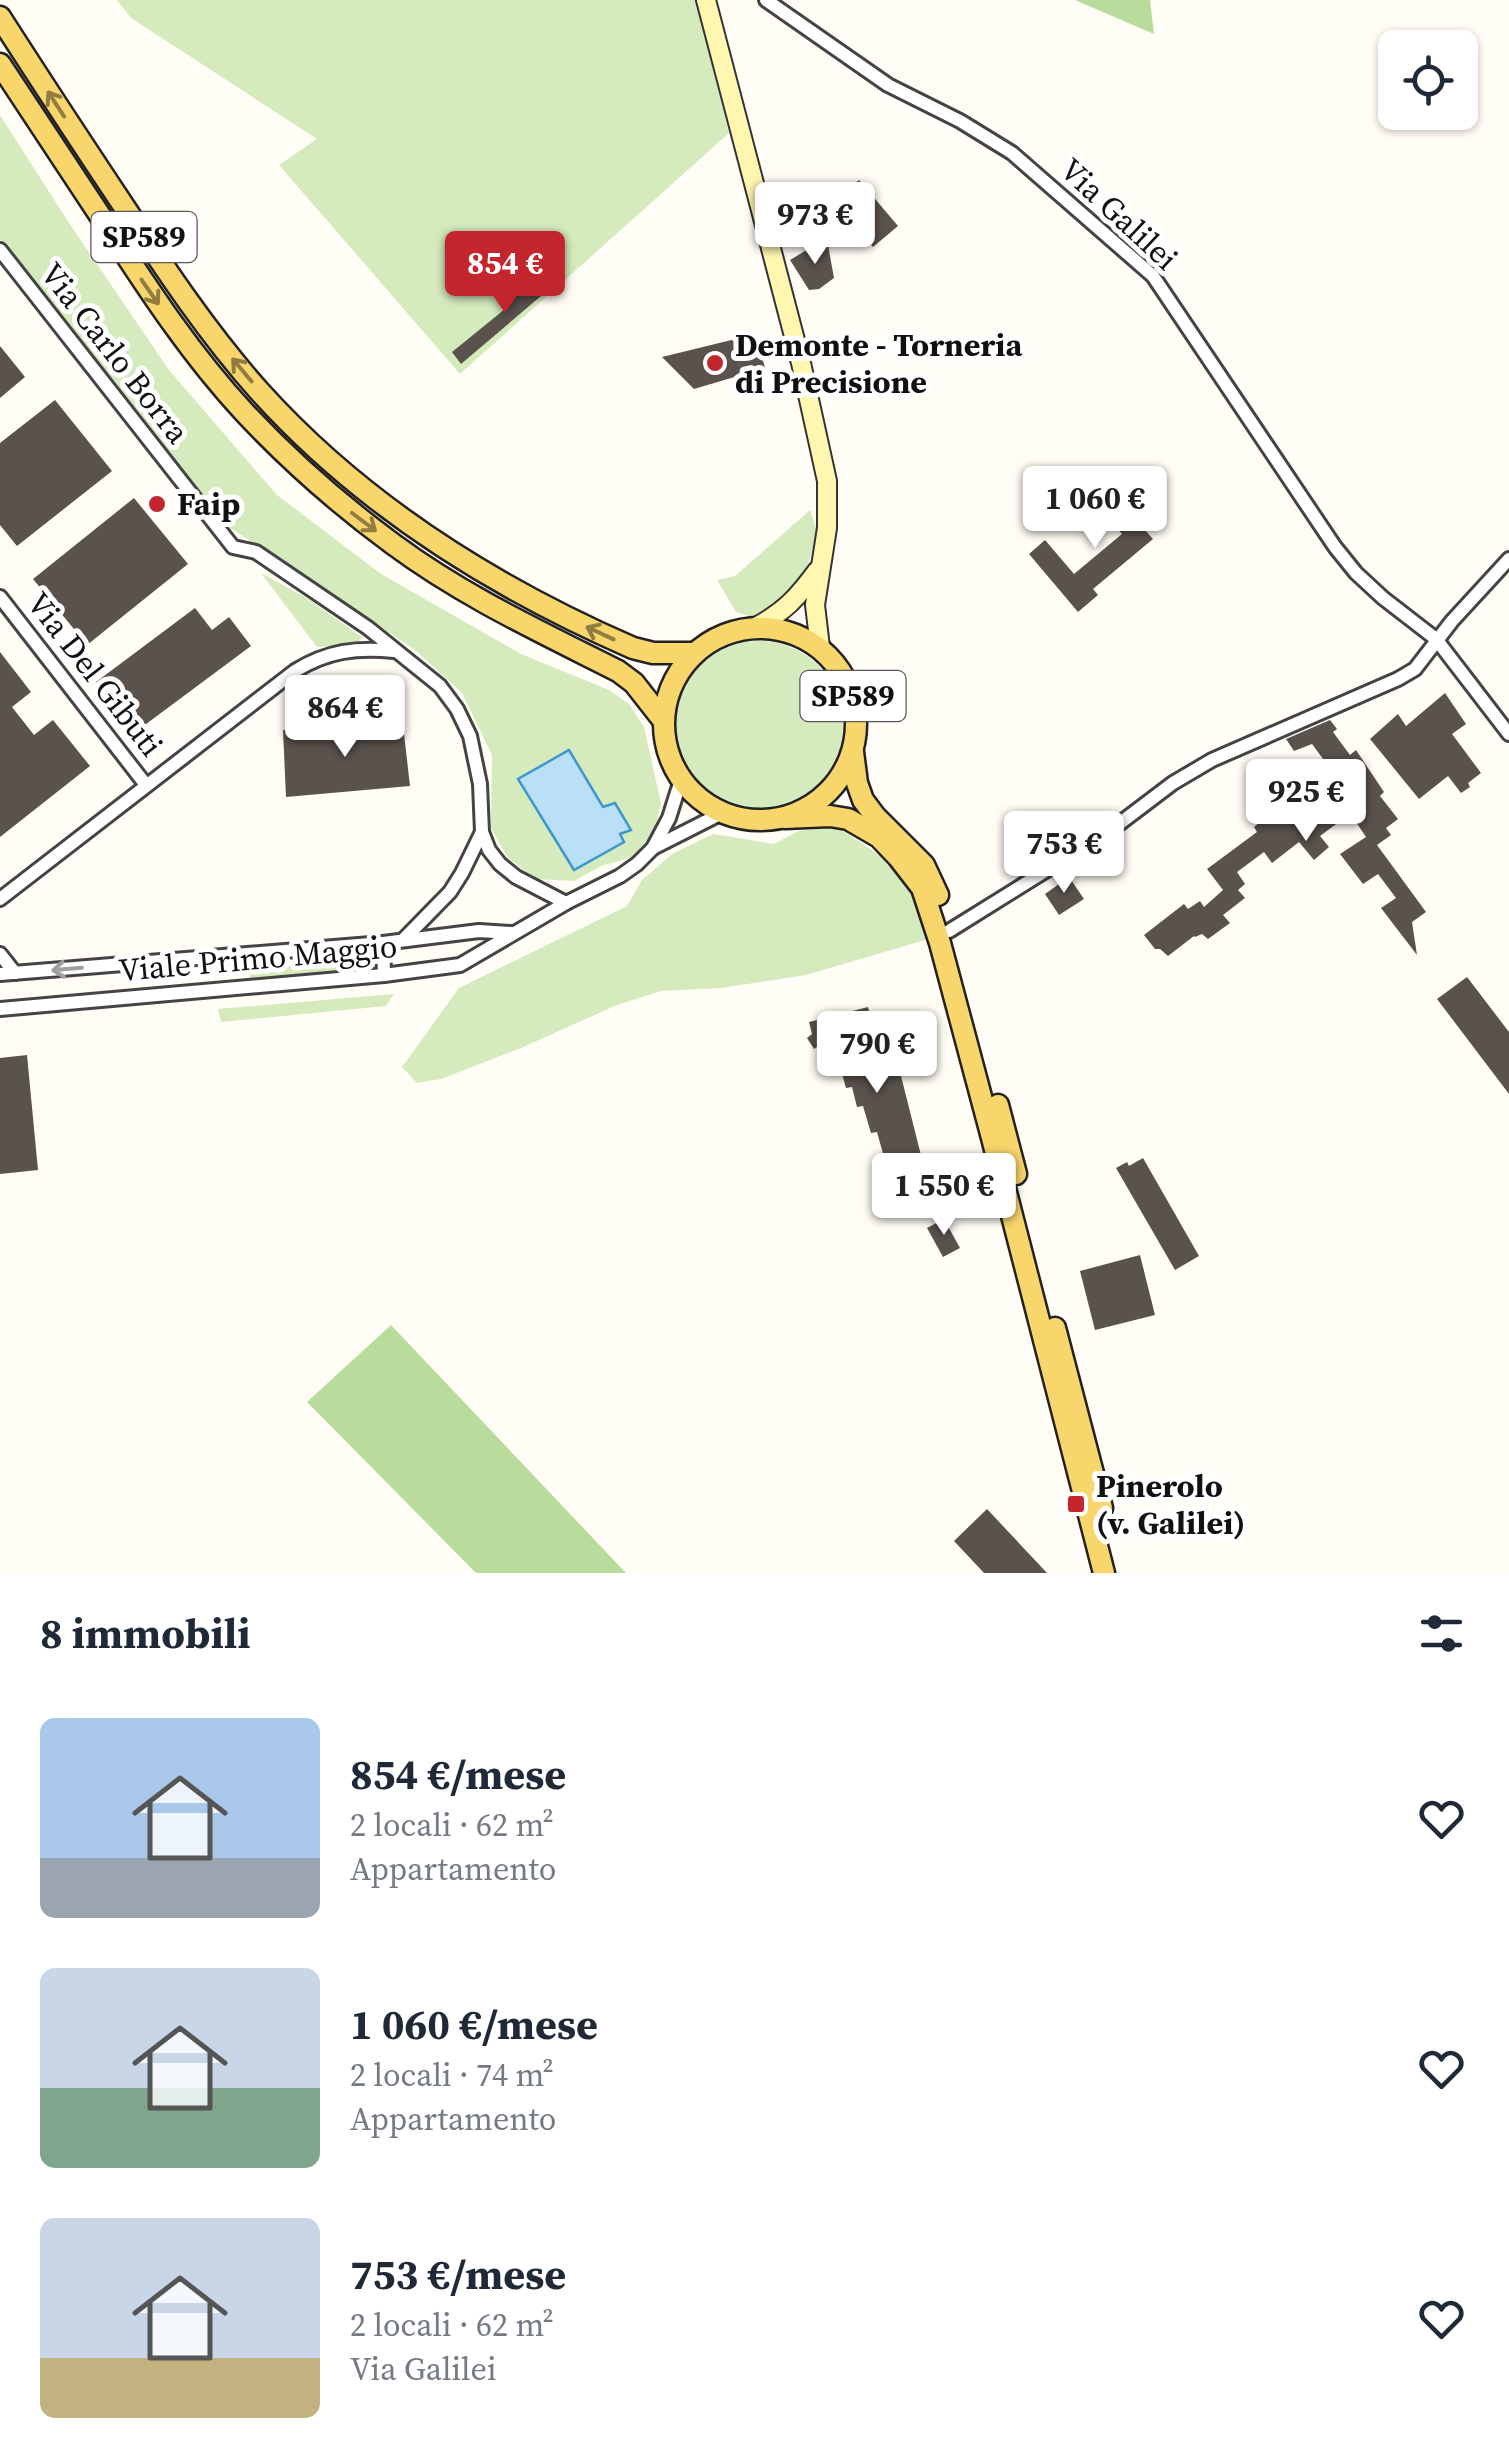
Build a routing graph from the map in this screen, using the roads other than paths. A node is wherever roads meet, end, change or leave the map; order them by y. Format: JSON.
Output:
{"nodes":[{"id":1,"x":706,"y":0,"type":"edge"},
{"id":2,"x":766,"y":0,"type":"edge"},
{"id":3,"x":0,"y":17,"type":"edge"},
{"id":4,"x":0,"y":64,"type":"edge"},
{"id":5,"x":0,"y":250,"type":"edge"},
{"id":6,"x":1509,"y":559,"type":"edge"},
{"id":7,"x":820,"y":566,"type":"junction"},
{"id":8,"x":0,"y":597,"type":"edge"},
{"id":9,"x":756,"y":627,"type":"junction"},
{"id":10,"x":1436,"y":640,"type":"junction"},
{"id":11,"x":820,"y":647,"type":"junction"},
{"id":12,"x":396,"y":651,"type":"junction"},
{"id":13,"x":694,"y":653,"type":"junction"},
{"id":14,"x":663,"y":720,"type":"junction"},
{"id":15,"x":1509,"y":734,"type":"edge"},
{"id":16,"x":853,"y":752,"type":"junction"},
{"id":17,"x":680,"y":780,"type":"junction"},
{"id":18,"x":146,"y":785,"type":"junction"},
{"id":19,"x":722,"y":814,"type":"junction"},
{"id":20,"x":785,"y":818,"type":"junction"},
{"id":21,"x":482,"y":832,"type":"junction"},
{"id":22,"x":653,"y":848,"type":"junction"},
{"id":23,"x":0,"y":899,"type":"edge"},
{"id":24,"x":566,"y":903,"type":"junction"},
{"id":25,"x":949,"y":931,"type":"junction"},
{"id":26,"x":513,"y":933,"type":"junction"},
{"id":27,"x":404,"y":940,"type":"junction"},
{"id":28,"x":383,"y":943,"type":"junction"},
{"id":29,"x":0,"y":954,"type":"edge"},
{"id":30,"x":15,"y":973,"type":"junction"},
{"id":31,"x":0,"y":974,"type":"edge"},
{"id":32,"x":384,"y":975,"type":"junction"},
{"id":33,"x":0,"y":1009,"type":"edge"},
{"id":34,"x":1104,"y":1573,"type":"edge"},
{"id":35,"x":1118,"y":1573,"type":"edge"}],
"edges":[{"from":1,"to":7,"type":"street"},
{"from":2,"to":10,"type":"street","name":"Via Galilei"},
{"from":13,"to":3,"type":"main road","number":"SP589","one_way":true},
{"from":4,"to":14,"type":"main road","number":"SP589","one_way":true},
{"from":5,"to":12,"type":"street","name":"Via Carlo Borra"},
{"from":6,"to":10,"type":"street"},
{"from":7,"to":9,"type":"street"},
{"from":7,"to":11,"type":"street"},
{"from":8,"to":18,"type":"street","name":"Via Del Gibuti"},
{"from":9,"to":11,"type":"main road","number":"SP589"},
{"from":9,"to":13,"type":"main road","number":"SP589"},
{"from":10,"to":15,"type":"street","name":"Via Galilei"},
{"from":10,"to":25,"type":"street"},
{"from":11,"to":16,"type":"main road","number":"SP589"},
{"from":12,"to":18,"type":"street","name":"Via Del Gibuti"},
{"from":12,"to":21,"type":"street","name":"Via Carlo Borra"},
{"from":13,"to":14,"type":"main road"},
{"from":14,"to":17,"type":"main road","number":"SP589"},
{"from":16,"to":20,"type":"main road","number":"SP589"},
{"from":16,"to":25,"type":"main road","number":"SP589"},
{"from":17,"to":19,"type":"main road"},
{"from":17,"to":22,"type":"street"},
{"from":18,"to":23,"type":"street","name":"Via Del Gibuti"},
{"from":19,"to":20,"type":"main road"},
{"from":19,"to":22,"type":"street"},
{"from":20,"to":34,"type":"main road"},
{"from":21,"to":24,"type":"street"},
{"from":21,"to":27,"type":"street","name":"Via Carlo Borra"},
{"from":22,"to":24,"type":"street","name":"Viale Primo Maggio"},
{"from":24,"to":26,"type":"street","name":"Viale Primo Maggio"},
{"from":25,"to":35,"type":"main road","number":"SP589"},
{"from":26,"to":27,"type":"street","name":"Viale Primo Maggio"},
{"from":26,"to":32,"type":"street","name":"Viale Primo Maggio"},
{"from":27,"to":28,"type":"street","name":"Viale Primo Maggio"},
{"from":28,"to":30,"type":"street","name":"Viale Primo Maggio","one_way":true},
{"from":28,"to":32,"type":"street"},
{"from":29,"to":30,"type":"street"},
{"from":30,"to":31,"type":"street","name":"Viale Primo Maggio"},
{"from":32,"to":33,"type":"street","name":"Viale Primo Maggio"}]}
